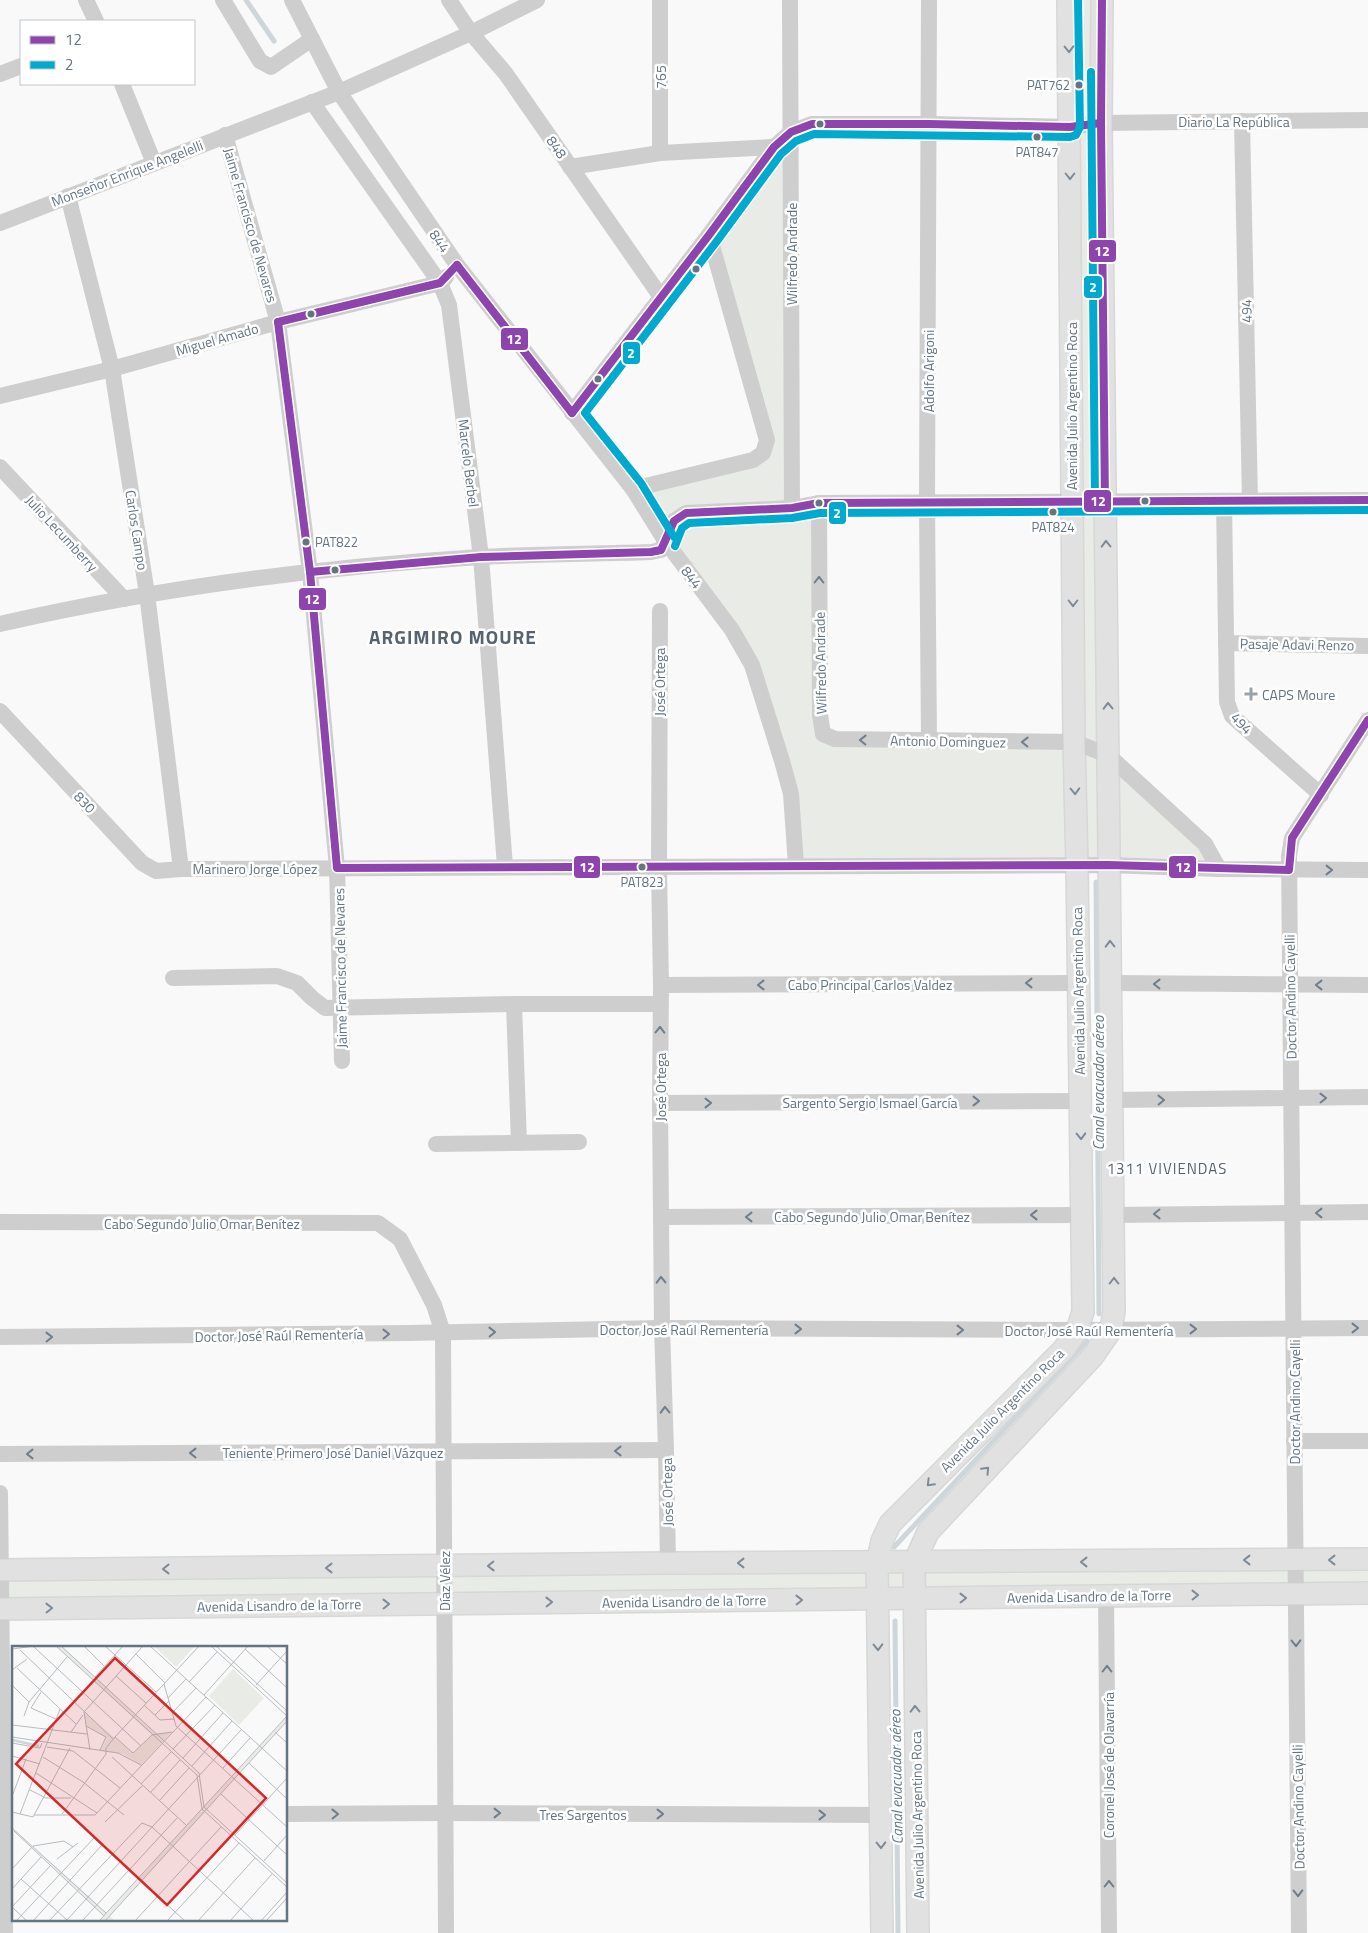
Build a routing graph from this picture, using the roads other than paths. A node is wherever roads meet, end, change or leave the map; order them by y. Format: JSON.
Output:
{"nodes":[{"id":1,"x":86,"y":0,"type":"edge"},
{"id":2,"x":223,"y":0,"type":"edge"},
{"id":3,"x":292,"y":0,"type":"edge"},
{"id":4,"x":449,"y":0,"type":"edge"},
{"id":5,"x":537,"y":0,"type":"edge"},
{"id":6,"x":660,"y":0,"type":"edge"},
{"id":7,"x":790,"y":0,"type":"edge"},
{"id":8,"x":929,"y":0,"type":"edge"},
{"id":9,"x":1068,"y":0,"type":"edge"},
{"id":10,"x":1102,"y":0,"type":"edge"},
{"id":11,"x":96,"y":20,"type":"edge"},
{"id":12,"x":471,"y":33,"type":"junction"},
{"id":13,"x":312,"y":39,"type":"junction"},
{"id":14,"x":20,"y":66,"type":"edge"},
{"id":15,"x":0,"y":74,"type":"edge"},
{"id":16,"x":122,"y":85,"type":"edge"},
{"id":17,"x":339,"y":92,"type":"junction"},
{"id":18,"x":312,"y":102,"type":"junction"},
{"id":19,"x":1368,"y":120,"type":"edge"},
{"id":20,"x":1242,"y":121,"type":"junction"},
{"id":21,"x":1101,"y":123,"type":"junction"},
{"id":22,"x":929,"y":124,"type":"junction"},
{"id":23,"x":1070,"y":128,"type":"junction"},
{"id":24,"x":791,"y":132,"type":"junction"},
{"id":25,"x":225,"y":135,"type":"junction"},
{"id":26,"x":774,"y":147,"type":"junction"},
{"id":27,"x":660,"y":153,"type":"junction"},
{"id":28,"x":154,"y":163,"type":"junction"},
{"id":29,"x":570,"y":167,"type":"junction"},
{"id":30,"x":68,"y":196,"type":"junction"},
{"id":31,"x":0,"y":222,"type":"edge"},
{"id":32,"x":709,"y":235,"type":"junction"},
{"id":33,"x":456,"y":265,"type":"junction"},
{"id":34,"x":440,"y":283,"type":"junction"},
{"id":35,"x":661,"y":297,"type":"junction"},
{"id":36,"x":278,"y":322,"type":"junction"},
{"id":37,"x":112,"y":369,"type":"junction"},
{"id":38,"x":0,"y":396,"type":"edge"},
{"id":39,"x":572,"y":412,"type":"junction"},
{"id":40,"x":0,"y":467,"type":"edge"},
{"id":41,"x":633,"y":489,"type":"junction"},
{"id":42,"x":1368,"y":500,"type":"edge"},
{"id":43,"x":1224,"y":501,"type":"junction"},
{"id":44,"x":1250,"y":501,"type":"junction"},
{"id":45,"x":1072,"y":502,"type":"junction"},
{"id":46,"x":1105,"y":502,"type":"junction"},
{"id":47,"x":819,"y":503,"type":"junction"},
{"id":48,"x":927,"y":504,"type":"junction"},
{"id":49,"x":792,"y":508,"type":"junction"},
{"id":50,"x":666,"y":542,"type":"junction"},
{"id":51,"x":481,"y":557,"type":"junction"},
{"id":52,"x":310,"y":572,"type":"junction"},
{"id":53,"x":147,"y":594,"type":"junction"},
{"id":54,"x":124,"y":599,"type":"junction"},
{"id":55,"x":660,"y":611,"type":"dead end"},
{"id":56,"x":0,"y":624,"type":"edge"},
{"id":57,"x":1226,"y":643,"type":"junction"},
{"id":58,"x":1368,"y":646,"type":"edge"},
{"id":59,"x":0,"y":711,"type":"edge"},
{"id":60,"x":1368,"y":720,"type":"edge"},
{"id":61,"x":823,"y":734,"type":"joint"},
{"id":62,"x":929,"y":741,"type":"junction"},
{"id":63,"x":1074,"y":742,"type":"junction"},
{"id":64,"x":1360,"y":744,"type":"edge"},
{"id":65,"x":1108,"y":755,"type":"junction"},
{"id":66,"x":1321,"y":795,"type":"junction"},
{"id":67,"x":796,"y":865,"type":"junction"},
{"id":68,"x":1108,"y":865,"type":"junction"},
{"id":69,"x":505,"y":866,"type":"junction"},
{"id":70,"x":1077,"y":866,"type":"junction"},
{"id":71,"x":337,"y":868,"type":"junction"},
{"id":72,"x":659,"y":868,"type":"junction"},
{"id":73,"x":181,"y":869,"type":"junction"},
{"id":74,"x":1219,"y":869,"type":"junction"},
{"id":75,"x":1289,"y":870,"type":"junction"},
{"id":76,"x":1368,"y":870,"type":"edge"},
{"id":77,"x":173,"y":978,"type":"dead end"},
{"id":78,"x":1078,"y":983,"type":"junction"},
{"id":79,"x":1111,"y":983,"type":"junction"},
{"id":80,"x":662,"y":985,"type":"junction"},
{"id":81,"x":1368,"y":985,"type":"edge"},
{"id":82,"x":1290,"y":986,"type":"junction"},
{"id":83,"x":514,"y":1004,"type":"junction"},
{"id":84,"x":660,"y":1004,"type":"junction"},
{"id":85,"x":341,"y":1007,"type":"junction"},
{"id":86,"x":342,"y":1060,"type":"dead end"},
{"id":87,"x":1368,"y":1097,"type":"edge"},
{"id":88,"x":1292,"y":1098,"type":"junction"},
{"id":89,"x":1112,"y":1100,"type":"junction"},
{"id":90,"x":1080,"y":1101,"type":"junction"},
{"id":91,"x":660,"y":1103,"type":"junction"},
{"id":92,"x":579,"y":1142,"type":"dead end"},
{"id":93,"x":519,"y":1143,"type":"junction"},
{"id":94,"x":436,"y":1144,"type":"dead end"},
{"id":95,"x":1368,"y":1212,"type":"edge"},
{"id":96,"x":1292,"y":1213,"type":"junction"},
{"id":97,"x":1082,"y":1214,"type":"junction"},
{"id":98,"x":1114,"y":1215,"type":"junction"},
{"id":99,"x":661,"y":1218,"type":"junction"},
{"id":100,"x":0,"y":1222,"type":"edge"},
{"id":101,"x":400,"y":1239,"type":"joint"},
{"id":102,"x":662,"y":1328,"type":"junction"},
{"id":103,"x":1294,"y":1328,"type":"junction"},
{"id":104,"x":1368,"y":1328,"type":"edge"},
{"id":105,"x":1077,"y":1330,"type":"junction"},
{"id":106,"x":1111,"y":1330,"type":"junction"},
{"id":107,"x":443,"y":1333,"type":"junction"},
{"id":108,"x":0,"y":1337,"type":"edge"},
{"id":109,"x":1368,"y":1441,"type":"edge"},
{"id":110,"x":1294,"y":1442,"type":"junction"},
{"id":111,"x":666,"y":1450,"type":"junction"},
{"id":112,"x":444,"y":1452,"type":"junction"},
{"id":113,"x":0,"y":1454,"type":"edge"},
{"id":114,"x":0,"y":1493,"type":"edge"},
{"id":115,"x":1296,"y":1560,"type":"junction"},
{"id":116,"x":1368,"y":1560,"type":"edge"},
{"id":117,"x":914,"y":1563,"type":"junction"},
{"id":118,"x":668,"y":1564,"type":"junction"},
{"id":119,"x":877,"y":1564,"type":"junction"},
{"id":120,"x":444,"y":1567,"type":"junction"},
{"id":121,"x":0,"y":1570,"type":"edge"},
{"id":122,"x":1368,"y":1593,"type":"edge"},
{"id":123,"x":1296,"y":1594,"type":"junction"},
{"id":124,"x":1106,"y":1596,"type":"junction"},
{"id":125,"x":914,"y":1598,"type":"junction"},
{"id":126,"x":878,"y":1599,"type":"junction"},
{"id":127,"x":444,"y":1604,"type":"junction"},
{"id":128,"x":1,"y":1609,"type":"edge"},
{"id":129,"x":445,"y":1813,"type":"junction"},
{"id":130,"x":288,"y":1814,"type":"edge"},
{"id":131,"x":880,"y":1815,"type":"junction"},
{"id":132,"x":6,"y":1817,"type":"edge"},
{"id":133,"x":5,"y":1933,"type":"edge"},
{"id":134,"x":446,"y":1933,"type":"edge"},
{"id":135,"x":882,"y":1933,"type":"edge"},
{"id":136,"x":918,"y":1933,"type":"edge"},
{"id":137,"x":1109,"y":1933,"type":"edge"},
{"id":138,"x":1299,"y":1933,"type":"edge"}],
"edges":[{"from":1,"to":11,"type":"street"},
{"from":2,"to":13,"type":"street"},
{"from":3,"to":13,"type":"street","name":"844"},
{"from":4,"to":12,"type":"street","name":"848"},
{"from":5,"to":12,"type":"street","name":"Monseñor Enrique Angelelli"},
{"from":6,"to":27,"type":"street","name":"765"},
{"from":7,"to":24,"type":"street","name":"Wilfredo Andrade"},
{"from":8,"to":22,"type":"street","name":"Adolfo Arigoni"},
{"from":9,"to":23,"type":"main road","name":"Avenida Julio Argentino Roca","one_way":true},
{"from":10,"to":21,"type":"main road","name":"Avenida Julio Argentino Roca"},
{"from":12,"to":17,"type":"street","name":"Monseñor Enrique Angelelli"},
{"from":12,"to":29,"type":"street","name":"848"},
{"from":13,"to":17,"type":"street","name":"844"},
{"from":14,"to":15,"type":"street"},
{"from":16,"to":28,"type":"street"},
{"from":17,"to":18,"type":"street","name":"Monseñor Enrique Angelelli"},
{"from":17,"to":33,"type":"street","name":"844"},
{"from":18,"to":25,"type":"street","name":"Monseñor Enrique Angelelli"},
{"from":18,"to":34,"type":"street","name":"Marcelo Berbel"},
{"from":19,"to":20,"type":"street","name":"Diario La República"},
{"from":20,"to":21,"type":"street","name":"Diario La República"},
{"from":20,"to":44,"type":"street","name":"494"},
{"from":21,"to":23,"type":"street","name":"Diario La República"},
{"from":21,"to":46,"type":"main road","name":"Avenida Julio Argentino Roca"},
{"from":22,"to":23,"type":"street","name":"Diario La República"},
{"from":22,"to":24,"type":"street","name":"Diario La República"},
{"from":22,"to":48,"type":"street","name":"Adolfo Arigoni"},
{"from":23,"to":45,"type":"main road","name":"Avenida Julio Argentino Roca","one_way":true},
{"from":24,"to":26,"type":"street"},
{"from":24,"to":49,"type":"street","name":"Wilfredo Andrade"},
{"from":25,"to":28,"type":"street","name":"Monseñor Enrique Angelelli"},
{"from":25,"to":36,"type":"street","name":"Jaime Francisco de Nevares"},
{"from":26,"to":27,"type":"street"},
{"from":26,"to":32,"type":"street"},
{"from":27,"to":29,"type":"street"},
{"from":28,"to":30,"type":"street","name":"Monseñor Enrique Angelelli"},
{"from":29,"to":35,"type":"street","name":"848"},
{"from":30,"to":31,"type":"street","name":"Monseñor Enrique Angelelli"},
{"from":30,"to":37,"type":"street","name":"Carlos Campo"},
{"from":32,"to":35,"type":"street"},
{"from":32,"to":41,"type":"street"},
{"from":33,"to":34,"type":"street"},
{"from":33,"to":39,"type":"street","name":"844"},
{"from":34,"to":36,"type":"street","name":"Miguel Amado"},
{"from":34,"to":51,"type":"street","name":"Marcelo Berbel"},
{"from":35,"to":39,"type":"street"},
{"from":36,"to":37,"type":"street","name":"Miguel Amado"},
{"from":36,"to":52,"type":"street","name":"Jaime Francisco de Nevares"},
{"from":37,"to":38,"type":"street","name":"Miguel Amado"},
{"from":37,"to":53,"type":"street","name":"Carlos Campo"},
{"from":39,"to":41,"type":"street","name":"844"},
{"from":40,"to":54,"type":"street","name":"Julio Lecumberry"},
{"from":41,"to":50,"type":"street","name":"844"},
{"from":42,"to":44,"type":"street"},
{"from":43,"to":44,"type":"street"},
{"from":43,"to":46,"type":"street"},
{"from":43,"to":57,"type":"street","name":"494"},
{"from":45,"to":46,"type":"street"},
{"from":45,"to":48,"type":"street"},
{"from":45,"to":63,"type":"main road","name":"Avenida Julio Argentino Roca","one_way":true},
{"from":65,"to":46,"type":"main road","name":"Avenida Julio Argentino Roca","one_way":true},
{"from":47,"to":48,"type":"street"},
{"from":47,"to":49,"type":"street"},
{"from":61,"to":47,"type":"street","name":"Wilfredo Andrade","one_way":true},
{"from":48,"to":62,"type":"street","name":"Adolfo Arigoni"},
{"from":49,"to":50,"type":"street"},
{"from":50,"to":51,"type":"street"},
{"from":50,"to":67,"type":"street","name":"844"},
{"from":51,"to":52,"type":"street"},
{"from":51,"to":69,"type":"street","name":"Marcelo Berbel"},
{"from":52,"to":53,"type":"street"},
{"from":52,"to":71,"type":"street","name":"Jaime Francisco de Nevares"},
{"from":53,"to":54,"type":"street"},
{"from":53,"to":73,"type":"street","name":"Carlos Campo"},
{"from":54,"to":56,"type":"street"},
{"from":55,"to":72,"type":"street","name":"José Ortega"},
{"from":57,"to":58,"type":"street","name":"Pasaje Adavi Renzo"},
{"from":57,"to":66,"type":"street","name":"494"},
{"from":59,"to":73,"type":"street","name":"830"},
{"from":60,"to":64,"type":"street","name":"Doctor Andino Cayelli"},
{"from":62,"to":61,"type":"street","name":"Antonio Dominguez","one_way":true},
{"from":63,"to":62,"type":"street","name":"Antonio Dominguez","one_way":true},
{"from":63,"to":65,"type":"street"},
{"from":63,"to":70,"type":"main road","name":"Avenida Julio Argentino Roca","one_way":true},
{"from":64,"to":66,"type":"street","name":"Doctor Andino Cayelli"},
{"from":65,"to":68,"type":"main road","name":"Avenida Julio Argentino Roca"},
{"from":65,"to":74,"type":"street"},
{"from":66,"to":75,"type":"street","name":"Doctor Andino Cayelli"},
{"from":67,"to":70,"type":"street","name":"Marinero Jorge López"},
{"from":67,"to":72,"type":"street","name":"Marinero Jorge López"},
{"from":68,"to":70,"type":"street","name":"Marinero Jorge López"},
{"from":68,"to":74,"type":"street"},
{"from":79,"to":68,"type":"main road","name":"Avenida Julio Argentino Roca","one_way":true},
{"from":69,"to":71,"type":"street","name":"Marinero Jorge López"},
{"from":69,"to":72,"type":"street","name":"Marinero Jorge López"},
{"from":70,"to":78,"type":"main road","name":"Avenida Julio Argentino Roca"},
{"from":71,"to":73,"type":"street","name":"Marinero Jorge López"},
{"from":71,"to":85,"type":"street","name":"Jaime Francisco de Nevares"},
{"from":72,"to":80,"type":"street","name":"José Ortega"},
{"from":74,"to":75,"type":"street"},
{"from":75,"to":76,"type":"street","one_way":true},
{"from":75,"to":82,"type":"street","name":"Doctor Andino Cayelli"},
{"from":77,"to":85,"type":"street"},
{"from":78,"to":80,"type":"street","name":"Cabo Principal Carlos Valdez","one_way":true},
{"from":78,"to":90,"type":"main road","name":"Avenida Julio Argentino Roca"},
{"from":82,"to":79,"type":"street","one_way":true},
{"from":79,"to":89,"type":"main road","name":"Avenida Julio Argentino Roca"},
{"from":80,"to":84,"type":"street","name":"José Ortega"},
{"from":81,"to":82,"type":"street","one_way":true},
{"from":82,"to":88,"type":"street","name":"Doctor Andino Cayelli"},
{"from":83,"to":84,"type":"street"},
{"from":83,"to":85,"type":"street"},
{"from":83,"to":93,"type":"street"},
{"from":91,"to":84,"type":"street","name":"José Ortega","one_way":true},
{"from":85,"to":86,"type":"street","name":"Jaime Francisco de Nevares"},
{"from":88,"to":87,"type":"street","one_way":true},
{"from":89,"to":88,"type":"street","one_way":true},
{"from":88,"to":96,"type":"street","name":"Doctor Andino Cayelli"},
{"from":89,"to":98,"type":"main road","name":"Avenida Julio Argentino Roca"},
{"from":91,"to":90,"type":"street","name":"Sargento Sergio Ismael García","one_way":true},
{"from":90,"to":97,"type":"main road","name":"Avenida Julio Argentino Roca","one_way":true},
{"from":91,"to":99,"type":"street","name":"José Ortega"},
{"from":92,"to":93,"type":"street"},
{"from":93,"to":94,"type":"street"},
{"from":95,"to":96,"type":"street","one_way":true},
{"from":96,"to":98,"type":"street","one_way":true},
{"from":96,"to":103,"type":"street","name":"Doctor Andino Cayelli"},
{"from":97,"to":99,"type":"street","name":"Cabo Segundo Julio Omar Benítez","one_way":true},
{"from":97,"to":105,"type":"main road","name":"Avenida Julio Argentino Roca"},
{"from":106,"to":98,"type":"main road","name":"Avenida Julio Argentino Roca","one_way":true},
{"from":102,"to":99,"type":"street","name":"José Ortega","one_way":true},
{"from":100,"to":101,"type":"street","name":"Cabo Segundo Julio Omar Benítez"},
{"from":101,"to":107,"type":"street","name":"Díaz Vélez"},
{"from":102,"to":105,"type":"street","name":"Doctor José Raúl Rementería","one_way":true},
{"from":107,"to":102,"type":"street","name":"Doctor José Raúl Rementería","one_way":true},
{"from":111,"to":102,"type":"street","name":"José Ortega","one_way":true},
{"from":103,"to":104,"type":"street","name":"Doctor José Raúl Rementería","one_way":true},
{"from":106,"to":103,"type":"street","name":"Doctor José Raúl Rementería","one_way":true},
{"from":103,"to":110,"type":"street","name":"Doctor Andino Cayelli"},
{"from":105,"to":106,"type":"street","name":"Doctor José Raúl Rementería"},
{"from":105,"to":119,"type":"main road","name":"Avenida Julio Argentino Roca","one_way":true},
{"from":117,"to":106,"type":"main road","name":"Avenida Julio Argentino Roca","one_way":true},
{"from":108,"to":107,"type":"street","name":"Doctor José Raúl Rementería","one_way":true},
{"from":107,"to":112,"type":"street","name":"Díaz Vélez"},
{"from":109,"to":110,"type":"street"},
{"from":110,"to":115,"type":"street","name":"Doctor Andino Cayelli"},
{"from":111,"to":112,"type":"street","name":"Teniente Primero José Daniel Vázquez","one_way":true},
{"from":111,"to":118,"type":"street","name":"José Ortega"},
{"from":112,"to":113,"type":"street","name":"Teniente Primero José Daniel Vázquez","one_way":true},
{"from":112,"to":120,"type":"street","name":"Díaz Vélez"},
{"from":114,"to":121,"type":"street"},
{"from":116,"to":115,"type":"main road","one_way":true},
{"from":115,"to":117,"type":"main road","one_way":true},
{"from":115,"to":123,"type":"street","name":"Doctor Andino Cayelli"},
{"from":117,"to":119,"type":"main road"},
{"from":117,"to":125,"type":"main road","name":"Avenida Julio Argentino Roca"},
{"from":119,"to":118,"type":"main road","one_way":true},
{"from":118,"to":120,"type":"main road","one_way":true},
{"from":119,"to":126,"type":"main road","name":"Avenida Julio Argentino Roca"},
{"from":120,"to":121,"type":"main road","one_way":true},
{"from":120,"to":127,"type":"street","name":"Díaz Vélez"},
{"from":121,"to":128,"type":"street"},
{"from":122,"to":123,"type":"main road","name":"Avenida Lisandro de la Torre"},
{"from":124,"to":123,"type":"main road","name":"Avenida Lisandro de la Torre","one_way":true},
{"from":123,"to":138,"type":"street","name":"Doctor Andino Cayelli","one_way":true},
{"from":125,"to":124,"type":"main road","name":"Avenida Lisandro de la Torre","one_way":true},
{"from":137,"to":124,"type":"street","name":"Coronel José de Olavarría","one_way":true},
{"from":125,"to":126,"type":"main road","name":"Avenida Lisandro de la Torre"},
{"from":136,"to":125,"type":"main road","name":"Avenida Julio Argentino Roca","one_way":true},
{"from":127,"to":126,"type":"main road","name":"Avenida Lisandro de la Torre","one_way":true},
{"from":126,"to":131,"type":"main road","name":"Avenida Julio Argentino Roca","one_way":true},
{"from":128,"to":127,"type":"main road","name":"Avenida Lisandro de la Torre","one_way":true},
{"from":127,"to":129,"type":"street","name":"Díaz Vélez"},
{"from":128,"to":132,"type":"street"},
{"from":130,"to":129,"type":"street","name":"Tres Sargentos","one_way":true},
{"from":129,"to":131,"type":"street","name":"Tres Sargentos","one_way":true},
{"from":129,"to":134,"type":"street","name":"Díaz Vélez"},
{"from":131,"to":135,"type":"main road","name":"Avenida Julio Argentino Roca","one_way":true},
{"from":132,"to":133,"type":"street"}]}
